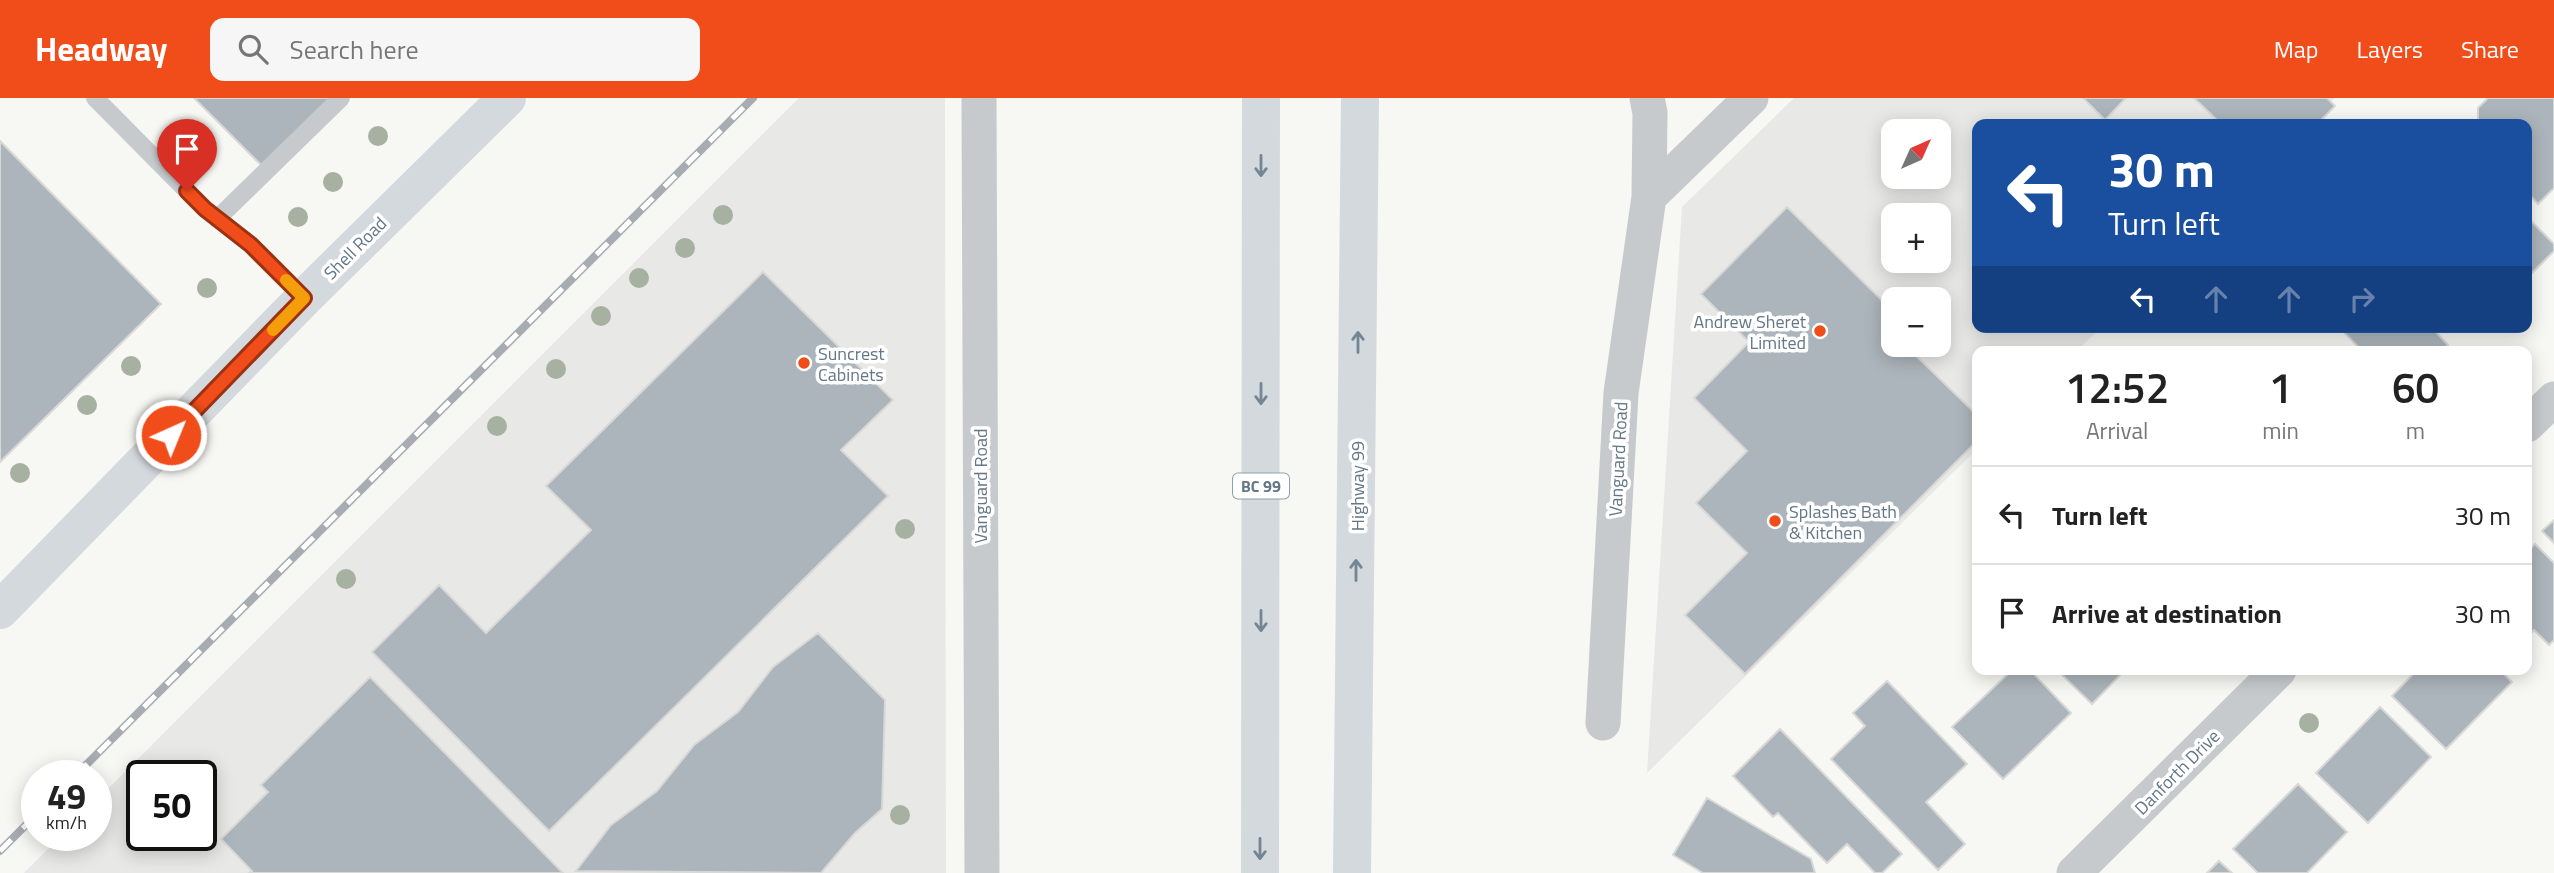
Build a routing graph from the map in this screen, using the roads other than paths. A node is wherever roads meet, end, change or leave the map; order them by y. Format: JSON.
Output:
{"nodes":[{"id":1,"x":95,"y":98,"type":"edge"},
{"id":2,"x":341,"y":98,"type":"edge"},
{"id":3,"x":508,"y":98,"type":"edge"},
{"id":4,"x":979,"y":98,"type":"edge"},
{"id":5,"x":1261,"y":98,"type":"edge"},
{"id":6,"x":1360,"y":98,"type":"edge"},
{"id":7,"x":1647,"y":98,"type":"edge"},
{"id":8,"x":1751,"y":98,"type":"edge"},
{"id":9,"x":1649,"y":197,"type":"junction"},
{"id":10,"x":217,"y":219,"type":"junction"},
{"id":11,"x":304,"y":298,"type":"junction"},
{"id":12,"x":2554,"y":399,"type":"edge"},
{"id":13,"x":2532,"y":420,"type":"edge"},
{"id":14,"x":0,"y":610,"type":"edge"},
{"id":15,"x":1356,"y":638,"type":"junction"},
{"id":16,"x":2274,"y":675,"type":"edge"},
{"id":17,"x":1603,"y":723,"type":"dead end"},
{"id":18,"x":982,"y":873,"type":"edge"},
{"id":19,"x":1260,"y":873,"type":"edge"},
{"id":20,"x":1352,"y":873,"type":"edge"},
{"id":21,"x":1363,"y":873,"type":"edge"},
{"id":22,"x":2074,"y":873,"type":"edge"}],
"edges":[{"from":1,"to":10,"type":"lane"},
{"from":2,"to":10,"type":"lane"},
{"from":3,"to":11,"type":"main road","name":"Shell Road"},
{"from":4,"to":18,"type":"street","name":"Vanguard Road"},
{"from":5,"to":19,"type":"main road","number":"BC 99","one_way":true},
{"from":15,"to":6,"type":"main road","name":"Highway 99","one_way":true},
{"from":7,"to":9,"type":"street","name":"Vanguard Road"},
{"from":8,"to":9,"type":"street"},
{"from":9,"to":17,"type":"street","name":"Vanguard Road"},
{"from":10,"to":11,"type":"lane"},
{"from":11,"to":14,"type":"main road","name":"Shell Road"},
{"from":12,"to":13,"type":"street"},
{"from":15,"to":20,"type":"main road","name":"Highway 99"},
{"from":15,"to":21,"type":"main road"},
{"from":16,"to":22,"type":"street","name":"Danforth Drive"}]}
